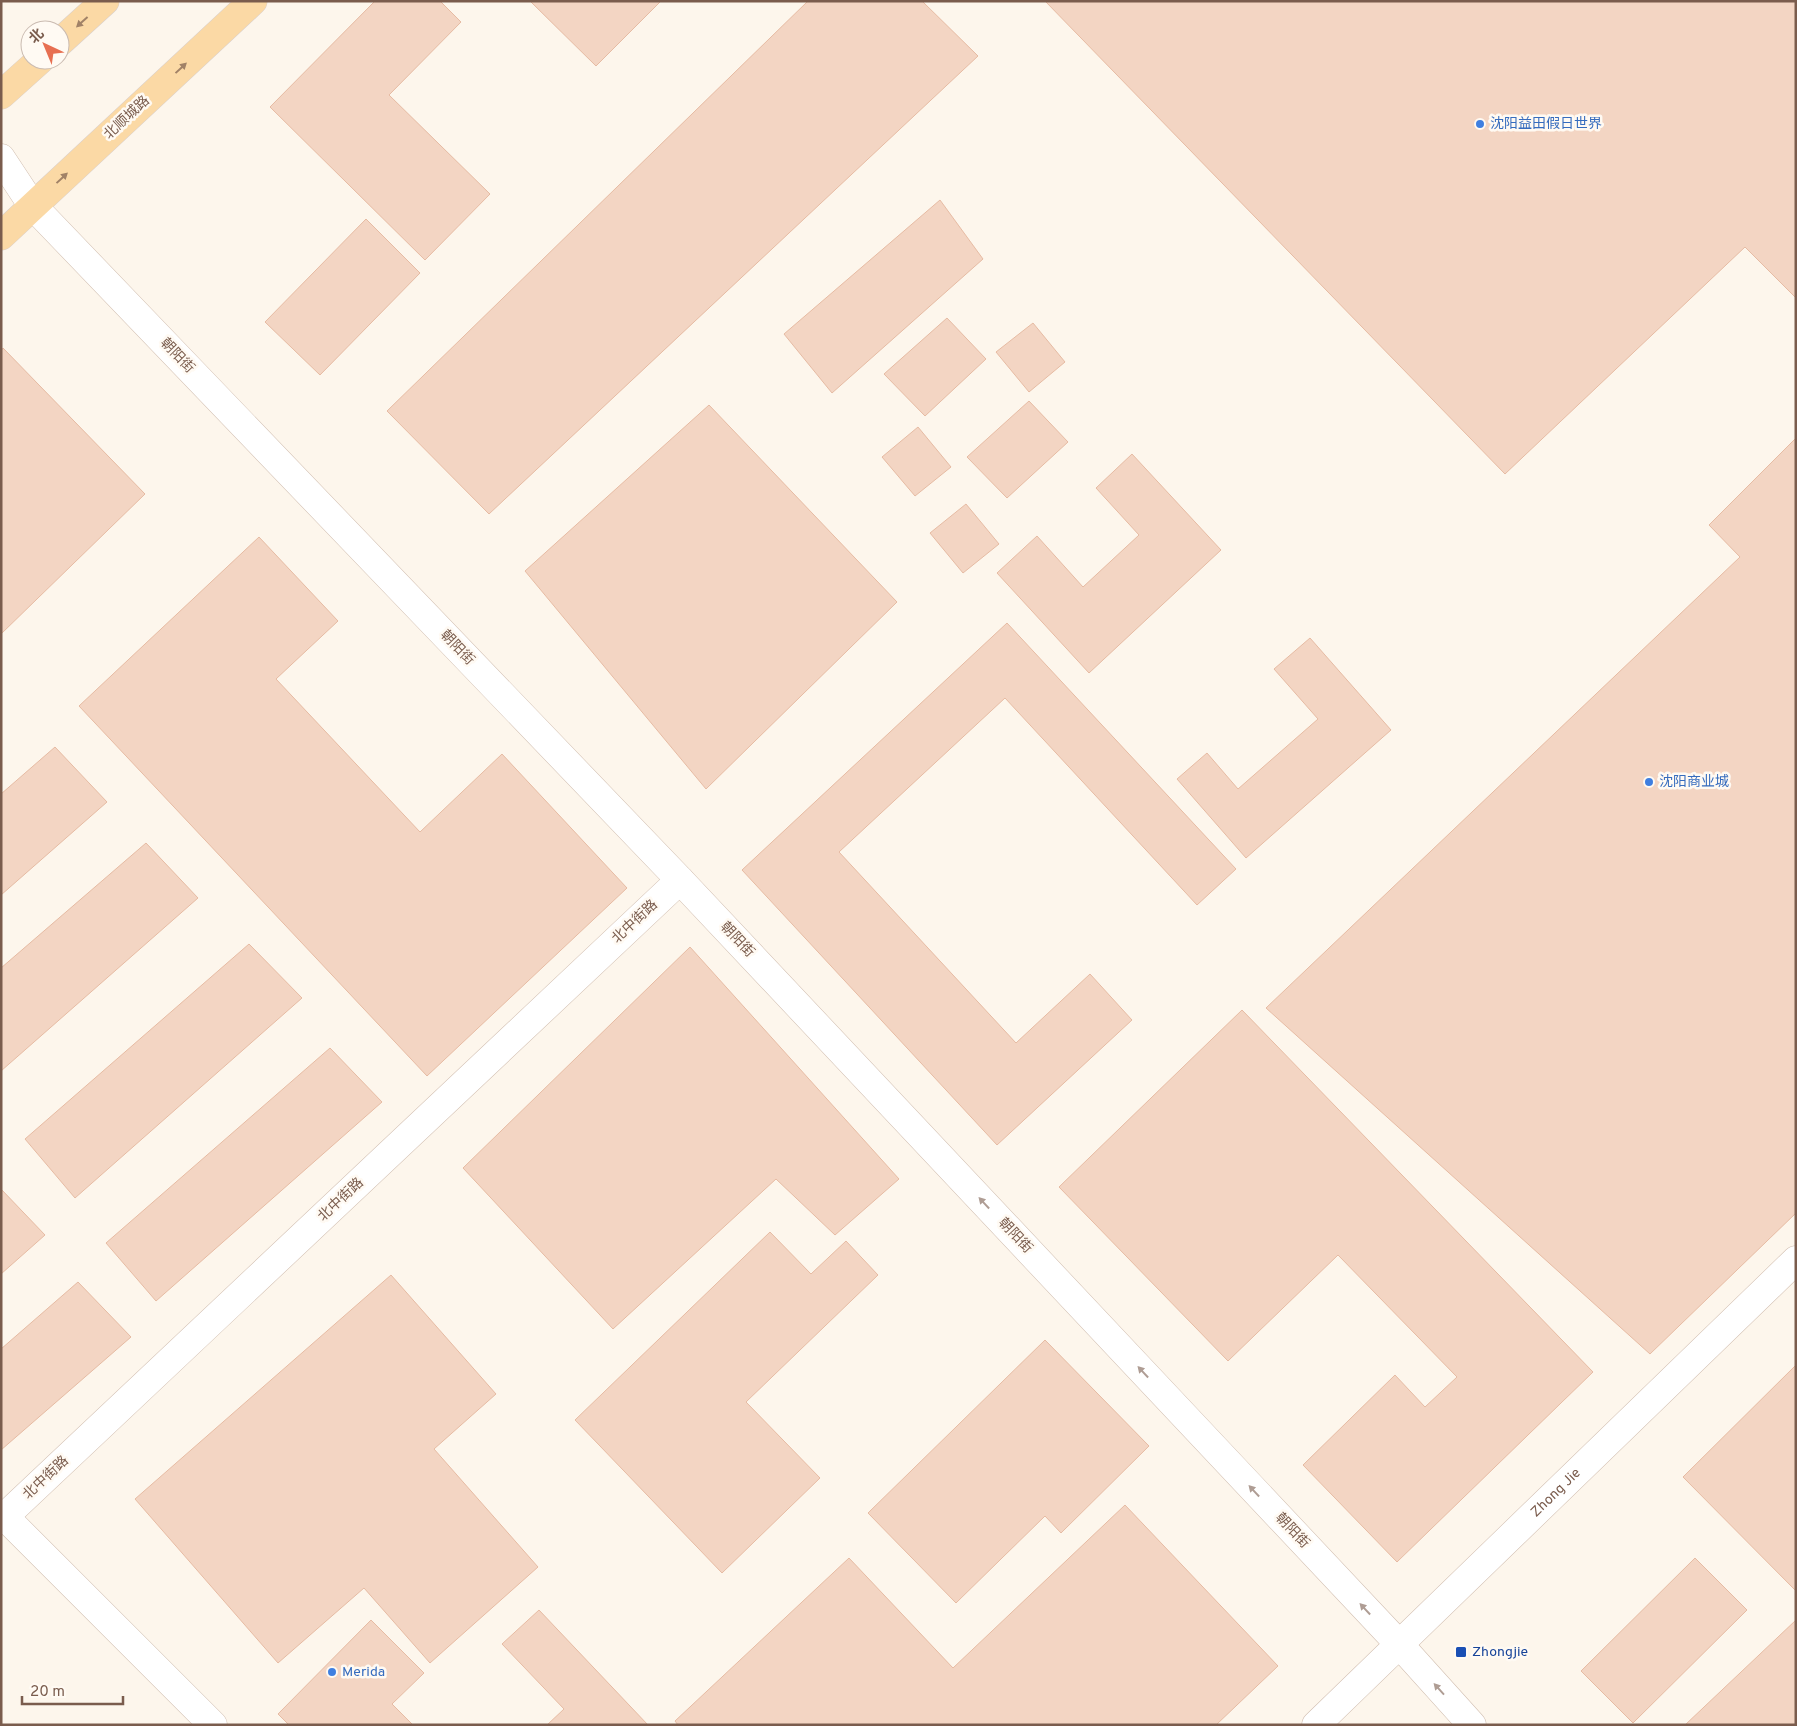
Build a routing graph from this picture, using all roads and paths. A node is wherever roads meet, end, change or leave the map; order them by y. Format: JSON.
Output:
{"nodes":[{"id":1,"x":105,"y":1,"type":"edge"},
{"id":2,"x":253,"y":1,"type":"edge"},
{"id":3,"x":70,"y":33,"type":"edge"},
{"id":4,"x":29,"y":70,"type":"edge"},
{"id":5,"x":1,"y":95,"type":"edge"},
{"id":6,"x":1,"y":158,"type":"edge"},
{"id":7,"x":32,"y":205,"type":"junction"},
{"id":8,"x":1,"y":236,"type":"edge"},
{"id":9,"x":680,"y":880,"type":"junction"},
{"id":10,"x":1796,"y":1260,"type":"edge"},
{"id":11,"x":3,"y":1518,"type":"edge"},
{"id":12,"x":1399,"y":1644,"type":"junction"},
{"id":13,"x":213,"y":1725,"type":"edge"},
{"id":14,"x":1316,"y":1725,"type":"edge"},
{"id":15,"x":1472,"y":1725,"type":"edge"}],
"edges":[{"from":1,"to":3,"type":"main road","one_way":true},
{"from":7,"to":2,"type":"main road","name":"北顺城路","one_way":true},
{"from":4,"to":5,"type":"main road"},
{"from":6,"to":7,"type":"street","name":"朝阳街"},
{"from":7,"to":8,"type":"main road","name":"北顺城路"},
{"from":7,"to":9,"type":"street","name":"朝阳街"},
{"from":9,"to":11,"type":"street","name":"北中街路"},
{"from":12,"to":9,"type":"street","name":"朝阳街","one_way":true},
{"from":10,"to":12,"type":"street","name":"Zhong Jie"},
{"from":11,"to":13,"type":"street"},
{"from":12,"to":14,"type":"street","name":"Zhong Jie"},
{"from":15,"to":12,"type":"street","name":"朝阳街","one_way":true}]}
